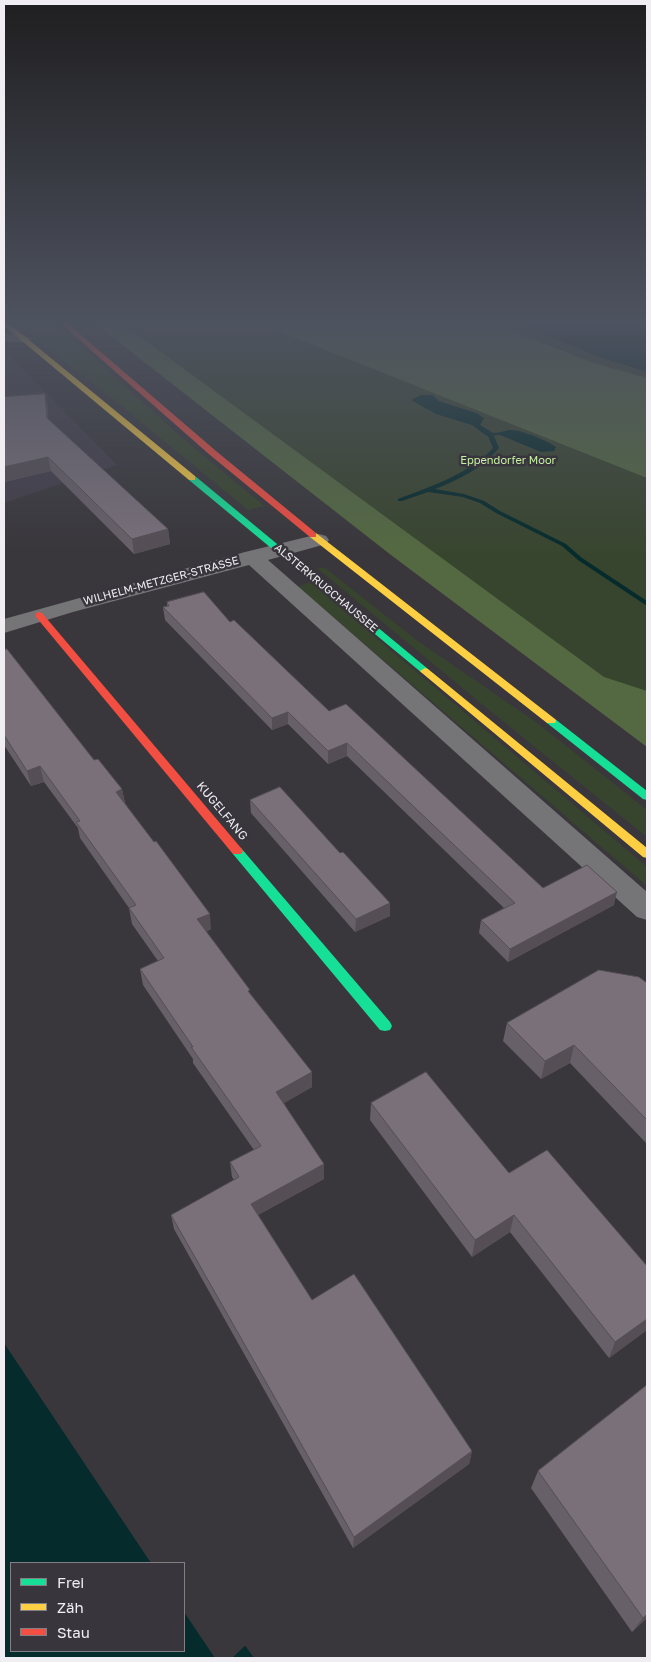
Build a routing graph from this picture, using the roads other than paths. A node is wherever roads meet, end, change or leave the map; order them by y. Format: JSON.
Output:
{"nodes":[{"id":1,"x":98,"y":400,"type":"edge"},
{"id":2,"x":151,"y":400,"type":"edge"},
{"id":3,"x":319,"y":540,"type":"junction"},
{"id":4,"x":280,"y":550,"type":"junction"},
{"id":5,"x":252,"y":556,"type":"junction"},
{"id":6,"x":39,"y":614,"type":"junction"},
{"id":7,"x":4,"y":626,"type":"edge"},
{"id":8,"x":647,"y":796,"type":"edge"},
{"id":9,"x":647,"y":854,"type":"edge"},
{"id":10,"x":647,"y":909,"type":"edge"},
{"id":11,"x":385,"y":1026,"type":"dead end"}],
"edges":[{"from":1,"to":4,"type":"main road","name":"ALSTERKRUGCHAUSSEE"},
{"from":2,"to":3,"type":"main road"},
{"from":3,"to":4,"type":"street","name":"WILHELM-METZGER-STRASSE"},
{"from":3,"to":8,"type":"main road"},
{"from":4,"to":5,"type":"street","name":"WILHELM-METZGER-STRASSE"},
{"from":4,"to":9,"type":"main road","name":"ALSTERKRUGCHAUSSEE"},
{"from":5,"to":6,"type":"street","name":"WILHELM-METZGER-STRASSE"},
{"from":5,"to":10,"type":"street","name":"ALSTERKRUGCHAUSSEE"},
{"from":6,"to":7,"type":"street","name":"WILHELM-METZGER-STRASSE"},
{"from":6,"to":11,"type":"main road","name":"KUGELFANG"}]}
